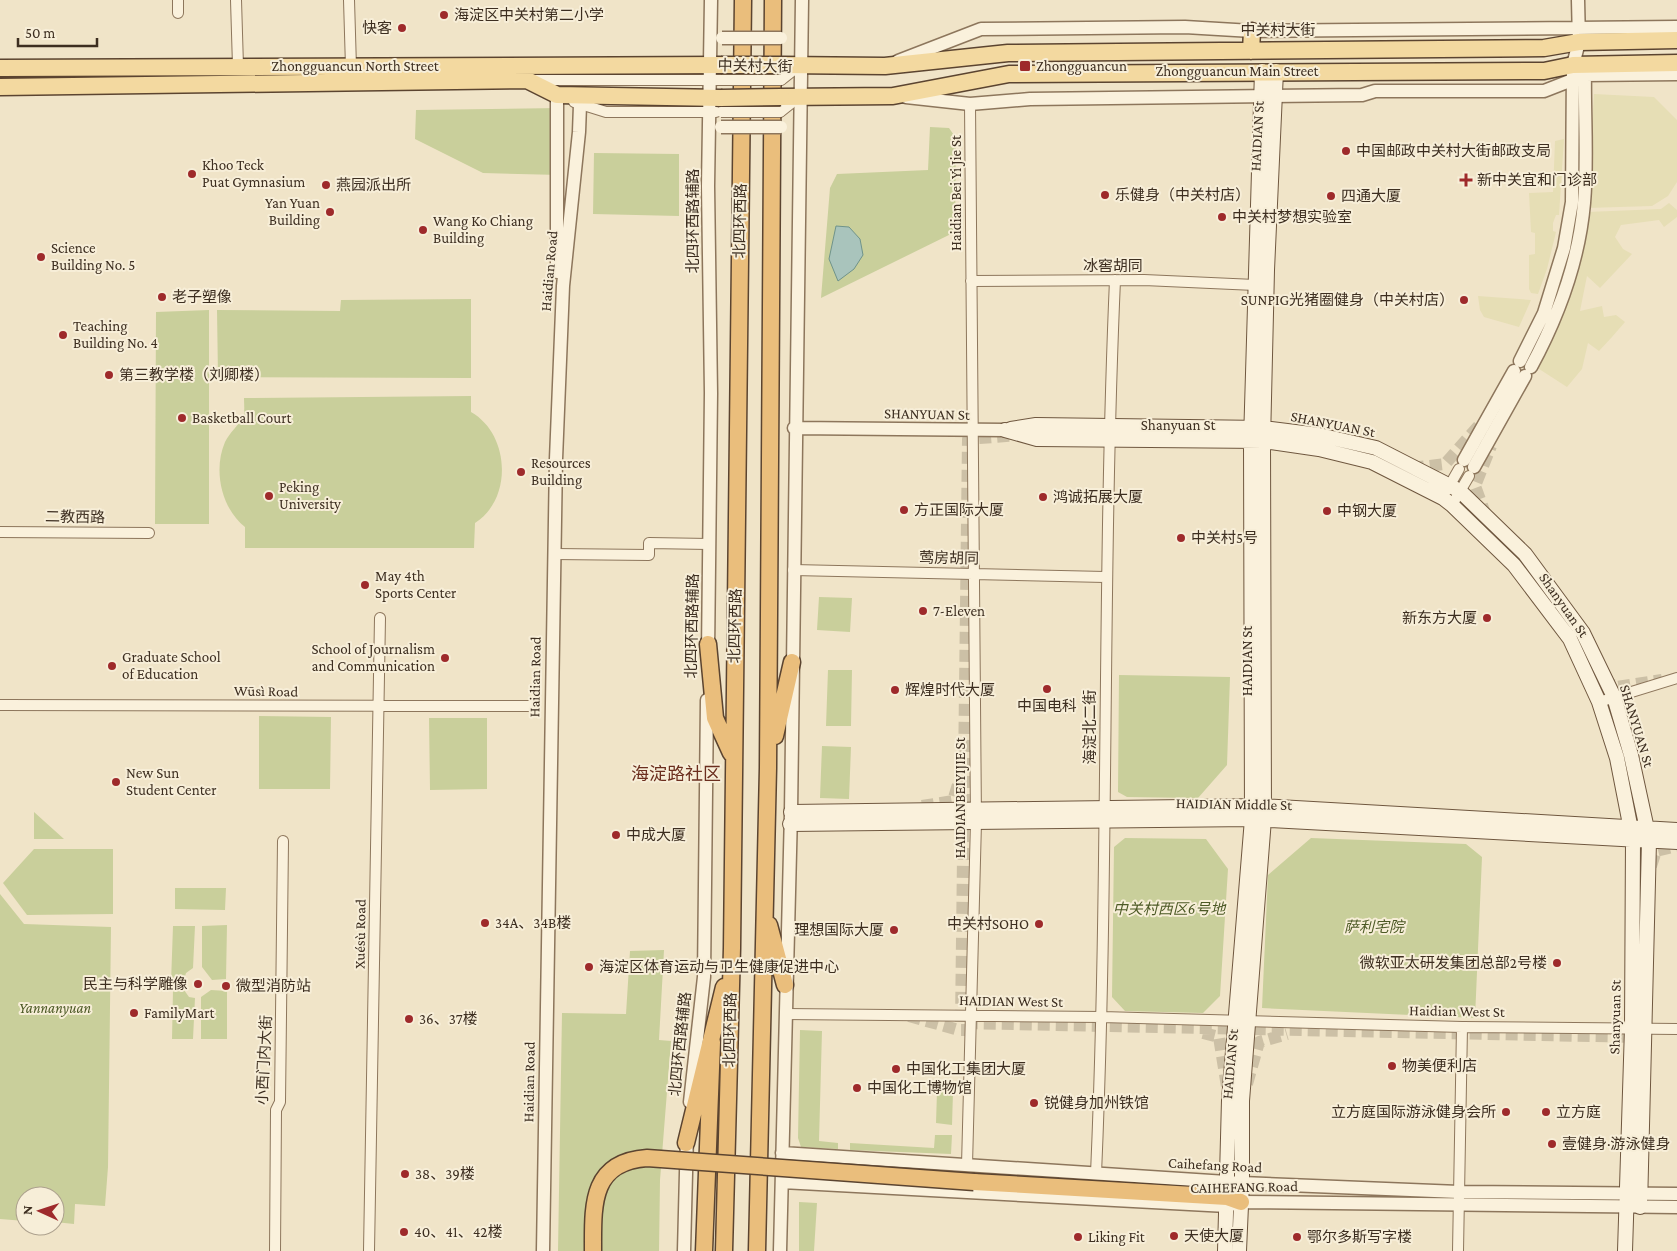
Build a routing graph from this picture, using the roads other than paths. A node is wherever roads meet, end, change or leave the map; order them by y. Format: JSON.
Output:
{"nodes":[{"id":1,"x":178,"y":0,"type":"edge"},
{"id":2,"x":236,"y":0,"type":"edge"},
{"id":3,"x":350,"y":0,"type":"edge"},
{"id":4,"x":711,"y":0,"type":"edge"},
{"id":5,"x":743,"y":0,"type":"edge"},
{"id":6,"x":773,"y":0,"type":"edge"},
{"id":7,"x":802,"y":0,"type":"edge"},
{"id":8,"x":1578,"y":0,"type":"edge"},
{"id":9,"x":178,"y":13,"type":"dead end"},
{"id":10,"x":1677,"y":27,"type":"edge"},
{"id":11,"x":1252,"y":31,"type":"junction"},
{"id":12,"x":1578,"y":35,"type":"junction"},
{"id":13,"x":716,"y":38,"type":"junction"},
{"id":14,"x":801,"y":38,"type":"junction"},
{"id":15,"x":1677,"y":40,"type":"edge"},
{"id":16,"x":1252,"y":51,"type":"junction"},
{"id":17,"x":1677,"y":63,"type":"edge"},
{"id":18,"x":800,"y":64,"type":"junction"},
{"id":19,"x":238,"y":66,"type":"junction"},
{"id":20,"x":885,"y":66,"type":"junction"},
{"id":21,"x":351,"y":67,"type":"junction"},
{"id":22,"x":0,"y":68,"type":"edge"},
{"id":23,"x":1269,"y":71,"type":"junction"},
{"id":24,"x":715,"y":72,"type":"junction"},
{"id":25,"x":1579,"y":72,"type":"junction"},
{"id":26,"x":1677,"y":74,"type":"edge"},
{"id":27,"x":527,"y":80,"type":"junction"},
{"id":28,"x":0,"y":87,"type":"edge"},
{"id":29,"x":557,"y":95,"type":"junction"},
{"id":30,"x":894,"y":96,"type":"junction"},
{"id":31,"x":1268,"y":96,"type":"junction"},
{"id":32,"x":799,"y":97,"type":"junction"},
{"id":33,"x":970,"y":104,"type":"junction"},
{"id":34,"x":580,"y":105,"type":"junction"},
{"id":35,"x":715,"y":105,"type":"junction"},
{"id":36,"x":715,"y":127,"type":"junction"},
{"id":37,"x":799,"y":127,"type":"junction"},
{"id":38,"x":1267,"y":270,"type":"junction"},
{"id":39,"x":1115,"y":280,"type":"junction"},
{"id":40,"x":971,"y":281,"type":"junction"},
{"id":41,"x":1255,"y":284,"type":"junction"},
{"id":42,"x":563,"y":286,"type":"junction"},
{"id":43,"x":1109,"y":426,"type":"junction"},
{"id":44,"x":794,"y":428,"type":"junction"},
{"id":45,"x":1005,"y":430,"type":"junction"},
{"id":46,"x":972,"y":431,"type":"junction"},
{"id":47,"x":1258,"y":434,"type":"junction"},
{"id":48,"x":1109,"y":441,"type":"junction"},
{"id":49,"x":1466,"y":468,"type":"joint"},
{"id":50,"x":1455,"y":487,"type":"junction"},
{"id":51,"x":1448,"y":502,"type":"junction"},
{"id":52,"x":0,"y":532,"type":"edge"},
{"id":53,"x":149,"y":533,"type":"dead end"},
{"id":54,"x":709,"y":544,"type":"junction"},
{"id":55,"x":554,"y":554,"type":"junction"},
{"id":56,"x":793,"y":570,"type":"junction"},
{"id":57,"x":974,"y":574,"type":"junction"},
{"id":58,"x":1106,"y":577,"type":"junction"},
{"id":59,"x":380,"y":618,"type":"dead end"},
{"id":60,"x":708,"y":644,"type":"junction"},
{"id":61,"x":792,"y":662,"type":"junction"},
{"id":62,"x":1677,"y":678,"type":"edge"},
{"id":63,"x":1614,"y":697,"type":"junction"},
{"id":64,"x":1599,"y":702,"type":"junction"},
{"id":65,"x":0,"y":706,"type":"edge"},
{"id":66,"x":532,"y":706,"type":"dead end"},
{"id":67,"x":380,"y":708,"type":"junction"},
{"id":68,"x":733,"y":755,"type":"junction"},
{"id":69,"x":768,"y":768,"type":"junction"},
{"id":70,"x":1258,"y":812,"type":"junction"},
{"id":71,"x":1105,"y":814,"type":"junction"},
{"id":72,"x":975,"y":816,"type":"junction"},
{"id":73,"x":790,"y":818,"type":"junction"},
{"id":74,"x":1677,"y":830,"type":"edge"},
{"id":75,"x":1633,"y":835,"type":"junction"},
{"id":76,"x":1648,"y":835,"type":"junction"},
{"id":77,"x":283,"y":841,"type":"dead end"},
{"id":78,"x":1677,"y":842,"type":"edge"},
{"id":79,"x":764,"y":907,"type":"junction"},
{"id":80,"x":732,"y":948,"type":"junction"},
{"id":81,"x":785,"y":985,"type":"junction"},
{"id":82,"x":785,"y":1014,"type":"junction"},
{"id":83,"x":971,"y":1016,"type":"junction"},
{"id":84,"x":1102,"y":1017,"type":"junction"},
{"id":85,"x":1243,"y":1021,"type":"junction"},
{"id":86,"x":1462,"y":1027,"type":"junction"},
{"id":87,"x":1638,"y":1028,"type":"junction"},
{"id":88,"x":1677,"y":1029,"type":"edge"},
{"id":89,"x":712,"y":1042,"type":"junction"},
{"id":90,"x":686,"y":1143,"type":"junction"},
{"id":91,"x":782,"y":1153,"type":"junction"},
{"id":92,"x":796,"y":1155,"type":"junction"},
{"id":93,"x":967,"y":1165,"type":"junction"},
{"id":94,"x":1096,"y":1174,"type":"junction"},
{"id":95,"x":788,"y":1182,"type":"junction"},
{"id":96,"x":1242,"y":1183,"type":"junction"},
{"id":97,"x":1677,"y":1194,"type":"edge"},
{"id":98,"x":1231,"y":1197,"type":"junction"},
{"id":99,"x":1459,"y":1198,"type":"junction"},
{"id":100,"x":1625,"y":1200,"type":"junction"},
{"id":101,"x":1641,"y":1200,"type":"junction"},
{"id":102,"x":1677,"y":1207,"type":"edge"},
{"id":103,"x":276,"y":1251,"type":"edge"},
{"id":104,"x":369,"y":1251,"type":"edge"},
{"id":105,"x":543,"y":1251,"type":"edge"},
{"id":106,"x":593,"y":1251,"type":"edge"},
{"id":107,"x":684,"y":1251,"type":"edge"},
{"id":108,"x":704,"y":1251,"type":"edge"},
{"id":109,"x":724,"y":1251,"type":"edge"},
{"id":110,"x":757,"y":1251,"type":"edge"},
{"id":111,"x":780,"y":1251,"type":"edge"},
{"id":112,"x":1225,"y":1251,"type":"edge"},
{"id":113,"x":1239,"y":1251,"type":"edge"},
{"id":114,"x":1458,"y":1251,"type":"edge"},
{"id":115,"x":1625,"y":1251,"type":"edge"}],
"edges":[{"from":1,"to":9,"type":"street"},
{"from":2,"to":19,"type":"street"},
{"from":3,"to":21,"type":"street"},
{"from":4,"to":13,"type":"street","name":"北四环西路辅路"},
{"from":5,"to":68,"type":"highway","name":"北四环西路"},
{"from":6,"to":69,"type":"highway","name":"北四环西路"},
{"from":7,"to":14,"type":"street"},
{"from":8,"to":12,"type":"street"},
{"from":10,"to":12,"type":"street","name":"中关村大街"},
{"from":11,"to":12,"type":"street","name":"中关村大街"},
{"from":11,"to":16,"type":"main road"},
{"from":11,"to":20,"type":"street","name":"中关村大街"},
{"from":12,"to":15,"type":"main road","name":"Zhongguancun Main Street"},
{"from":12,"to":16,"type":"main road","name":"Zhongguancun Main Street"},
{"from":12,"to":25,"type":"street"},
{"from":13,"to":14,"type":"street","bridge":true},
{"from":13,"to":24,"type":"street","name":"北四环西路辅路"},
{"from":14,"to":18,"type":"street"},
{"from":16,"to":20,"type":"main road","name":"Zhongguancun Main Street"},
{"from":17,"to":25,"type":"main road","name":"Zhongguancun Main Street"},
{"from":18,"to":20,"type":"main road","name":"Zhongguancun Main Street"},
{"from":18,"to":24,"type":"main road","name":"中关村大街","bridge":true},
{"from":18,"to":32,"type":"street"},
{"from":19,"to":21,"type":"main road","name":"Zhongguancun North Street"},
{"from":19,"to":22,"type":"main road","name":"Zhongguancun North Street"},
{"from":21,"to":24,"type":"main road","name":"Zhongguancun North Street"},
{"from":23,"to":25,"type":"main road","name":"Zhongguancun Main Street"},
{"from":23,"to":30,"type":"main road","name":"Zhongguancun Main Street"},
{"from":23,"to":31,"type":"main road","name":"HAIDIAN St"},
{"from":24,"to":27,"type":"street","name":"Zhongguancun North Street"},
{"from":24,"to":35,"type":"street","name":"北四环西路辅路"},
{"from":25,"to":26,"type":"street"},
{"from":25,"to":31,"type":"street"},
{"from":25,"to":49,"type":"street"},
{"from":27,"to":28,"type":"main road","name":"Zhongguancun North Street"},
{"from":27,"to":29,"type":"main road","name":"Zhongguancun North Street"},
{"from":29,"to":34,"type":"street","name":"Zhongguancun North Street"},
{"from":29,"to":35,"type":"main road","name":"Zhongguancun North Street"},
{"from":29,"to":42,"type":"street"},
{"from":30,"to":32,"type":"main road","name":"Zhongguancun Main Street"},
{"from":30,"to":33,"type":"street"},
{"from":31,"to":33,"type":"street"},
{"from":31,"to":38,"type":"main road","name":"HAIDIAN St"},
{"from":31,"to":41,"type":"main road","name":"HAIDIAN St"},
{"from":32,"to":35,"type":"main road","name":"中关村大街","bridge":true},
{"from":32,"to":37,"type":"street"},
{"from":33,"to":40,"type":"street","name":"Haidian Bei Yi Jie St"},
{"from":34,"to":35,"type":"street","name":"Zhongguancun North Street"},
{"from":34,"to":42,"type":"street","name":"Haidian Road"},
{"from":35,"to":36,"type":"street","name":"北四环西路辅路"},
{"from":36,"to":37,"type":"street","bridge":true},
{"from":36,"to":54,"type":"street","name":"北四环西路辅路"},
{"from":37,"to":44,"type":"street"},
{"from":38,"to":41,"type":"street"},
{"from":38,"to":47,"type":"main road","name":"HAIDIAN St"},
{"from":39,"to":40,"type":"street","name":"冰窖胡同"},
{"from":39,"to":41,"type":"street","name":"冰窖胡同"},
{"from":39,"to":43,"type":"street","name":"海淀北二街"},
{"from":40,"to":46,"type":"street","name":"Haidian Bei Yi Jie St"},
{"from":41,"to":47,"type":"main road","name":"HAIDIAN St"},
{"from":42,"to":55,"type":"street","name":"Haidian Road"},
{"from":43,"to":45,"type":"main road","name":"SHANYUAN St"},
{"from":43,"to":47,"type":"main road","name":"SHANYUAN St"},
{"from":43,"to":48,"type":"street","name":"海淀北二街"},
{"from":44,"to":46,"type":"street","name":"SHANYUAN St"},
{"from":44,"to":56,"type":"street"},
{"from":45,"to":46,"type":"street","name":"SHANYUAN St"},
{"from":45,"to":48,"type":"main road","name":"Shanyuan St"},
{"from":46,"to":57,"type":"street","name":"HAIDIANBEIYIJIE St"},
{"from":47,"to":48,"type":"main road","name":"Shanyuan St"},
{"from":47,"to":50,"type":"main road","name":"SHANYUAN St"},
{"from":47,"to":51,"type":"main road","name":"Shanyuan St"},
{"from":47,"to":70,"type":"main road","name":"HAIDIAN St"},
{"from":48,"to":58,"type":"street","name":"海淀北二街"},
{"from":49,"to":50,"type":"street"},
{"from":50,"to":51,"type":"street"},
{"from":50,"to":63,"type":"main road","name":"SHANYUAN St"},
{"from":51,"to":64,"type":"main road","name":"Shanyuan St"},
{"from":52,"to":53,"type":"street","name":"二教西路"},
{"from":54,"to":55,"type":"street"},
{"from":54,"to":60,"type":"street","name":"北四环西路辅路"},
{"from":55,"to":105,"type":"street","name":"Haidian Road"},
{"from":56,"to":57,"type":"street","name":"莺房胡同"},
{"from":56,"to":61,"type":"street"},
{"from":57,"to":58,"type":"street","name":"莺房胡同"},
{"from":57,"to":72,"type":"street","name":"HAIDIANBEIYIJIE St"},
{"from":58,"to":71,"type":"street","name":"海淀北二街"},
{"from":59,"to":67,"type":"street","name":"Xuésù Road"},
{"from":60,"to":68,"type":"highway"},
{"from":60,"to":90,"type":"street","name":"北四环西路辅路"},
{"from":61,"to":69,"type":"highway"},
{"from":61,"to":73,"type":"street"},
{"from":62,"to":63,"type":"street"},
{"from":63,"to":64,"type":"street"},
{"from":63,"to":76,"type":"main road","name":"SHANYUAN St"},
{"from":64,"to":75,"type":"main road","name":"Shanyuan St"},
{"from":65,"to":67,"type":"street","name":"Wūsì Road"},
{"from":66,"to":67,"type":"street","name":"Wūsì Road"},
{"from":67,"to":104,"type":"street","name":"Xuésù Road"},
{"from":68,"to":80,"type":"highway","name":"北四环西路"},
{"from":69,"to":79,"type":"highway","name":"北四环西路"},
{"from":70,"to":71,"type":"main road","name":"HAIDIAN Middle St"},
{"from":70,"to":75,"type":"main road","name":"HAIDIAN Middle St"},
{"from":70,"to":85,"type":"main road","name":"HAIDIAN St"},
{"from":71,"to":72,"type":"main road","name":"HAIDIAN Middle St"},
{"from":71,"to":84,"type":"street","name":"海淀北二街"},
{"from":72,"to":73,"type":"main road","name":"HAIDIAN Middle St"},
{"from":72,"to":83,"type":"street","name":"HAIDIANBEIYIJIE St"},
{"from":73,"to":81,"type":"street"},
{"from":74,"to":76,"type":"main road","name":"HAIDIAN Middle St"},
{"from":75,"to":76,"type":"main road","name":"HAIDIAN Middle St"},
{"from":75,"to":87,"type":"main road","name":"Shanyuan St"},
{"from":76,"to":78,"type":"main road","name":"HAIDIAN Middle St"},
{"from":76,"to":87,"type":"main road","name":"Shanyuan St"},
{"from":77,"to":103,"type":"street","name":"小西门内大街"},
{"from":79,"to":81,"type":"highway"},
{"from":79,"to":110,"type":"highway","name":"北四环西路"},
{"from":80,"to":89,"type":"highway"},
{"from":80,"to":109,"type":"highway","name":"北四环西路"},
{"from":81,"to":82,"type":"street"},
{"from":82,"to":83,"type":"street","name":"HAIDIAN West St"},
{"from":82,"to":91,"type":"street"},
{"from":83,"to":84,"type":"street","name":"HAIDIAN West St"},
{"from":83,"to":93,"type":"street","name":"HAIDIANBEIYIJIE St"},
{"from":84,"to":85,"type":"street","name":"HAIDIAN West St"},
{"from":84,"to":94,"type":"street","name":"海淀北二街"},
{"from":85,"to":86,"type":"street","name":"Haidian West St"},
{"from":85,"to":96,"type":"main road","name":"HAIDIAN St"},
{"from":85,"to":98,"type":"main road","name":"HAIDIAN St"},
{"from":86,"to":87,"type":"street","name":"Haidian West St"},
{"from":86,"to":99,"type":"street"},
{"from":87,"to":88,"type":"street","name":"Haidian West St"},
{"from":87,"to":100,"type":"main road","name":"Shanyuan St"},
{"from":87,"to":101,"type":"main road","name":"Shanyuan St"},
{"from":89,"to":90,"type":"highway"},
{"from":89,"to":108,"type":"highway"},
{"from":90,"to":107,"type":"street","name":"北四环西路辅路"},
{"from":91,"to":92,"type":"street","name":"Caihefang Road"},
{"from":91,"to":95,"type":"street"},
{"from":92,"to":93,"type":"street","name":"Caihefang Road"},
{"from":92,"to":95,"type":"street"},
{"from":93,"to":94,"type":"street","name":"Caihefang Road"},
{"from":94,"to":98,"type":"street","name":"Caihefang Road"},
{"from":95,"to":98,"type":"street","name":"CAIHEFANG Road"},
{"from":95,"to":111,"type":"street"},
{"from":96,"to":98,"type":"main road","name":"HAIDIAN St"},
{"from":96,"to":98,"type":"street","name":"Caihefang Road"},
{"from":96,"to":99,"type":"street","name":"Caihefang Road"},
{"from":97,"to":101,"type":"street"},
{"from":98,"to":99,"type":"street","name":"CAIHEFANG Road"},
{"from":98,"to":106,"type":"highway","bridge":true},
{"from":98,"to":112,"type":"main road","name":"HAIDIAN St"},
{"from":98,"to":113,"type":"main road","name":"HAIDIAN St"},
{"from":99,"to":100,"type":"street","name":"Caihefang Road"},
{"from":99,"to":114,"type":"street"},
{"from":100,"to":101,"type":"street"},
{"from":100,"to":115,"type":"main road","name":"Shanyuan St"},
{"from":101,"to":102,"type":"street"}]}
